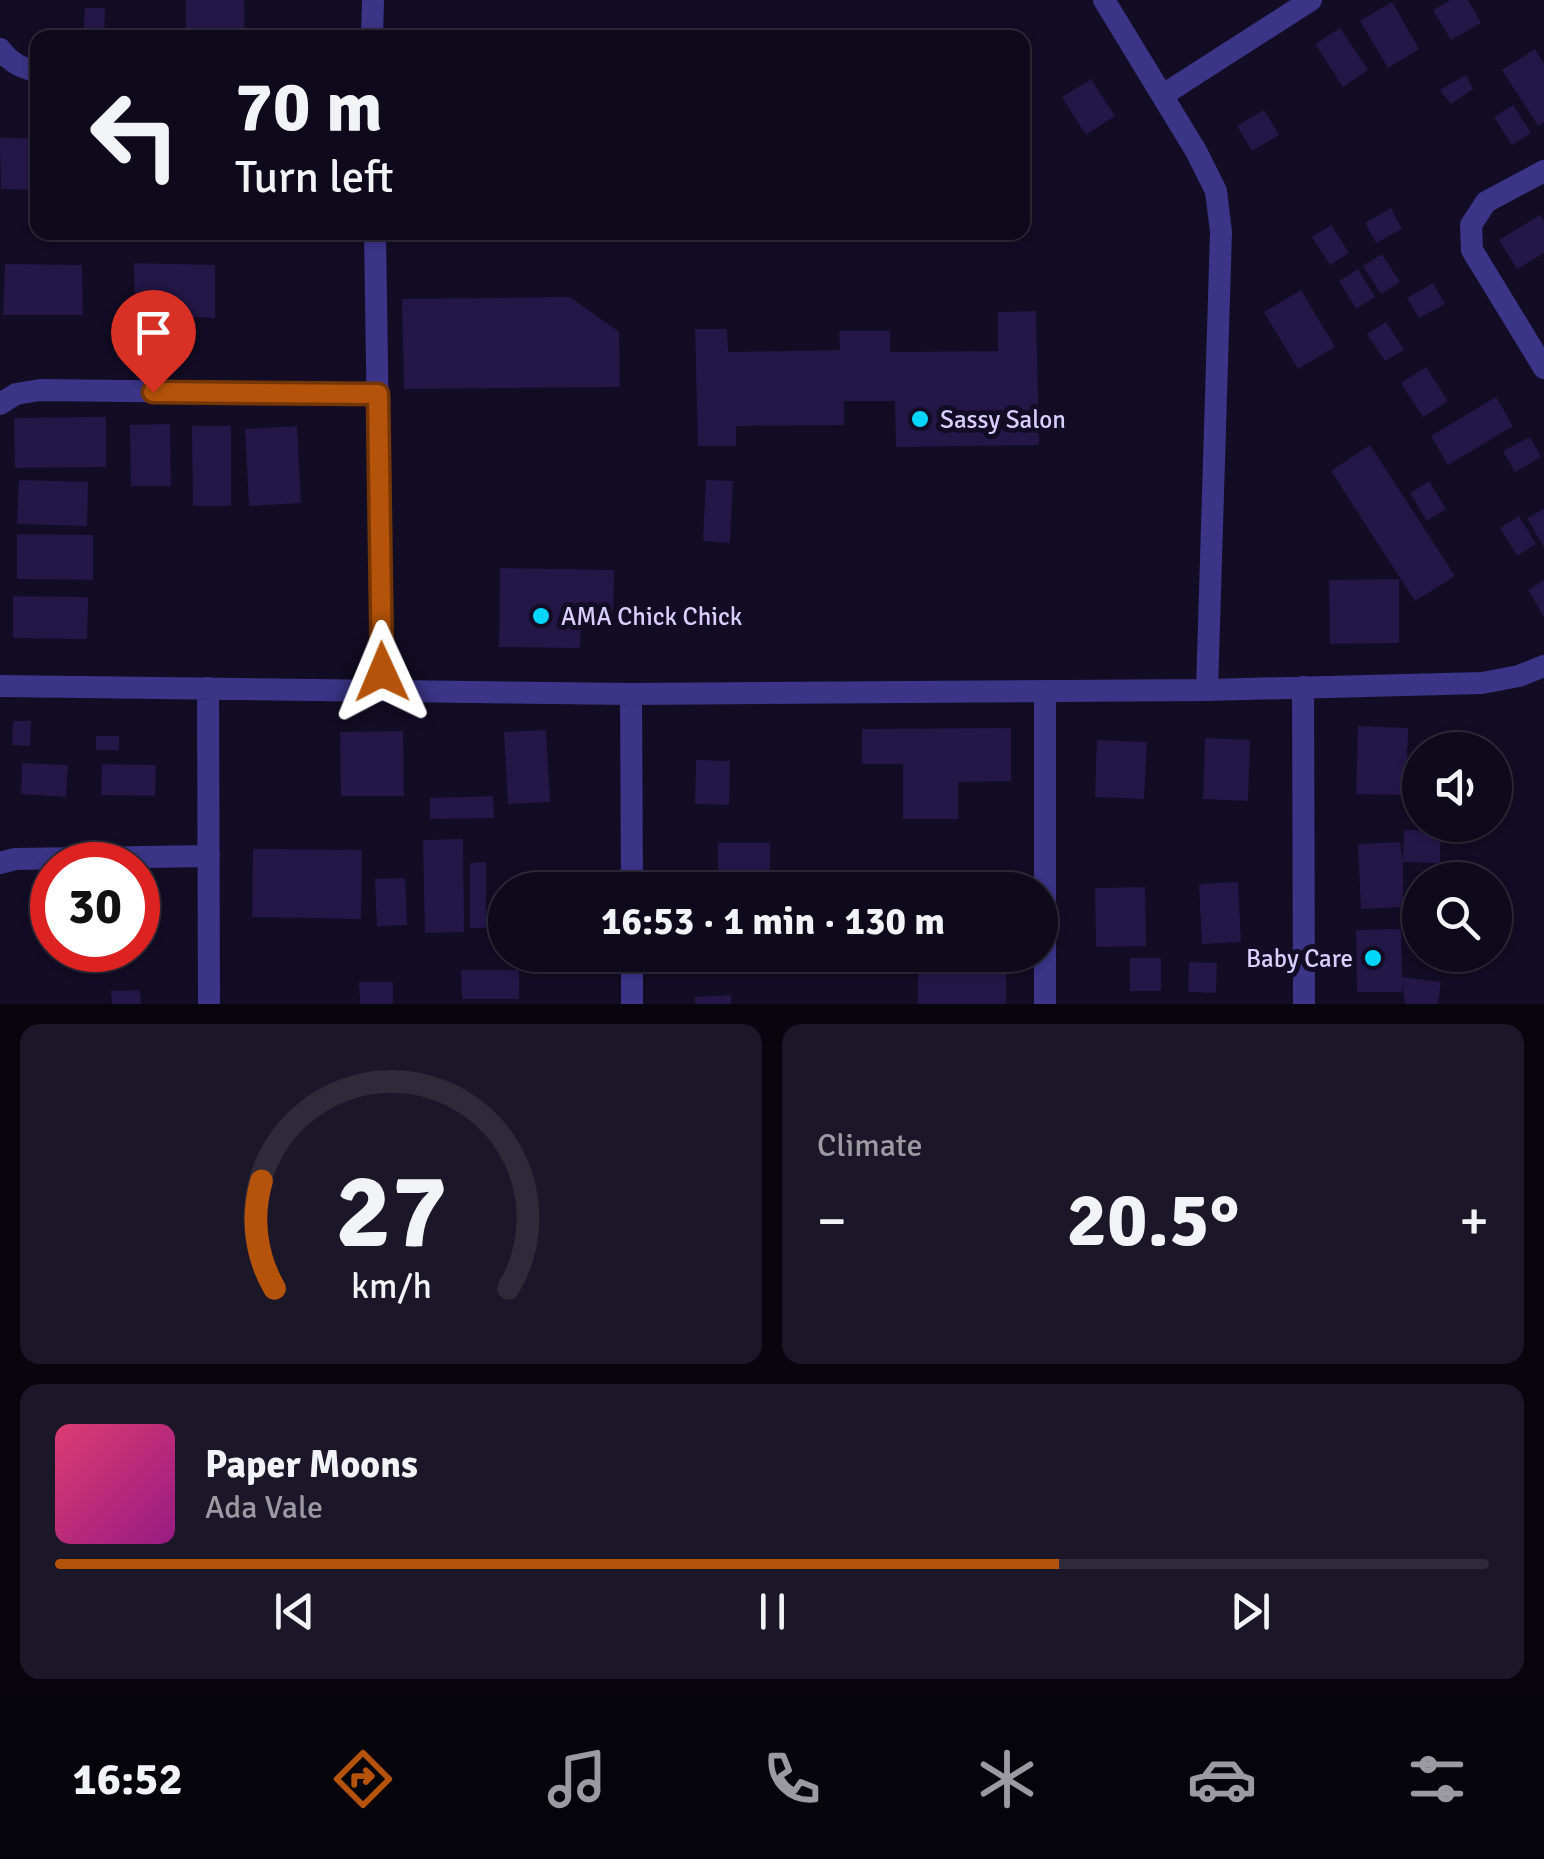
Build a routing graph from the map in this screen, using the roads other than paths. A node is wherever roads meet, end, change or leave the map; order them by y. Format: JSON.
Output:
{"nodes":[{"id":1,"x":372,"y":0,"type":"edge"},
{"id":2,"x":1104,"y":0,"type":"edge"},
{"id":3,"x":1310,"y":0,"type":"edge"},
{"id":4,"x":372,"y":30,"type":"edge"},
{"id":5,"x":0,"y":49,"type":"edge"},
{"id":6,"x":30,"y":69,"type":"edge"},
{"id":7,"x":1163,"y":95,"type":"junction"},
{"id":8,"x":1544,"y":171,"type":"edge"},
{"id":9,"x":375,"y":240,"type":"edge"},
{"id":10,"x":1544,"y":368,"type":"edge"},
{"id":11,"x":378,"y":394,"type":"junction"},
{"id":12,"x":0,"y":404,"type":"edge"},
{"id":13,"x":1544,"y":666,"type":"edge"},
{"id":14,"x":0,"y":686,"type":"edge"},
{"id":15,"x":1303,"y":687,"type":"junction"},
{"id":16,"x":208,"y":688,"type":"junction"},
{"id":17,"x":1207,"y":690,"type":"junction"},
{"id":18,"x":382,"y":691,"type":"junction"},
{"id":19,"x":1045,"y":691,"type":"junction"},
{"id":20,"x":631,"y":694,"type":"junction"},
{"id":21,"x":209,"y":856,"type":"junction"},
{"id":22,"x":0,"y":863,"type":"edge"},
{"id":23,"x":632,"y":872,"type":"edge"},
{"id":24,"x":632,"y":972,"type":"edge"},
{"id":25,"x":210,"y":1004,"type":"edge"},
{"id":26,"x":632,"y":1004,"type":"edge"},
{"id":27,"x":1045,"y":1004,"type":"edge"},
{"id":28,"x":1304,"y":1004,"type":"edge"}],
"edges":[{"from":1,"to":4,"type":"street"},
{"from":2,"to":7,"type":"street"},
{"from":3,"to":7,"type":"street"},
{"from":5,"to":6,"type":"street"},
{"from":7,"to":17,"type":"street"},
{"from":8,"to":10,"type":"street"},
{"from":9,"to":11,"type":"street"},
{"from":11,"to":12,"type":"street"},
{"from":11,"to":18,"type":"street"},
{"from":13,"to":15,"type":"street"},
{"from":14,"to":16,"type":"street"},
{"from":15,"to":17,"type":"street"},
{"from":15,"to":28,"type":"street"},
{"from":16,"to":18,"type":"street"},
{"from":16,"to":21,"type":"street"},
{"from":17,"to":19,"type":"street"},
{"from":18,"to":20,"type":"street"},
{"from":19,"to":20,"type":"street"},
{"from":19,"to":27,"type":"street"},
{"from":20,"to":23,"type":"street"},
{"from":21,"to":22,"type":"street"},
{"from":21,"to":25,"type":"street"},
{"from":24,"to":26,"type":"street"}]}
